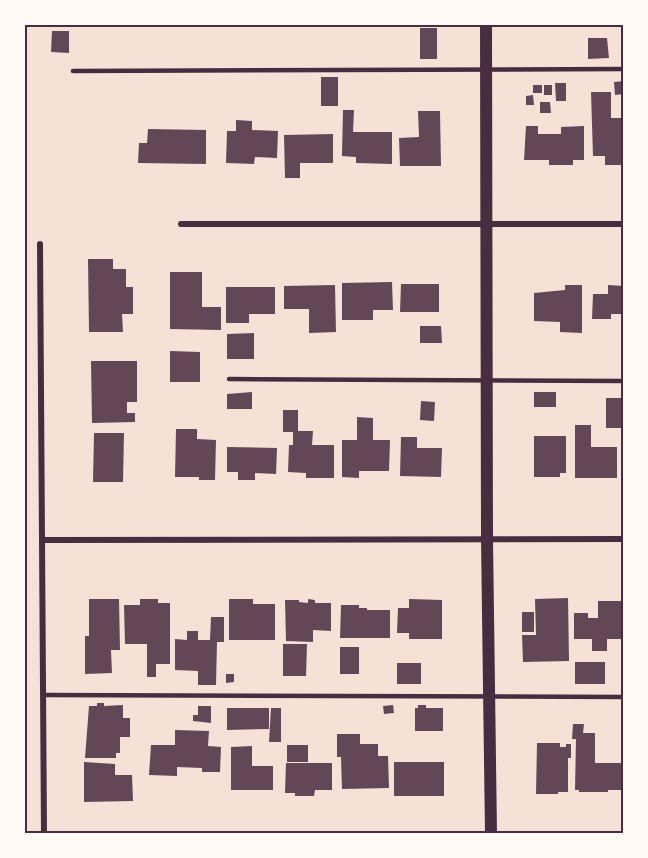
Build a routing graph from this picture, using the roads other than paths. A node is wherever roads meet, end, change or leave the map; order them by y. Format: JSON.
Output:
{"nodes":[{"id":1,"x":486,"y":24,"type":"edge"},
{"id":2,"x":624,"y":69,"type":"edge"},
{"id":3,"x":486,"y":70,"type":"junction"},
{"id":4,"x":73,"y":71,"type":"dead end"},
{"id":5,"x":181,"y":224,"type":"dead end"},
{"id":6,"x":624,"y":224,"type":"edge"},
{"id":7,"x":486,"y":225,"type":"junction"},
{"id":8,"x":40,"y":244,"type":"dead end"},
{"id":9,"x":229,"y":379,"type":"dead end"},
{"id":10,"x":624,"y":381,"type":"edge"},
{"id":11,"x":487,"y":382,"type":"junction"},
{"id":12,"x":487,"y":539,"type":"junction"},
{"id":13,"x":624,"y":539,"type":"edge"},
{"id":14,"x":43,"y":540,"type":"junction"},
{"id":15,"x":44,"y":695,"type":"junction"},
{"id":16,"x":490,"y":696,"type":"junction"},
{"id":17,"x":624,"y":697,"type":"edge"},
{"id":18,"x":44,"y":834,"type":"edge"},
{"id":19,"x":491,"y":834,"type":"edge"}],
"edges":[{"from":1,"to":3,"type":"main road"},
{"from":2,"to":3,"type":"lane"},
{"from":3,"to":4,"type":"lane"},
{"from":3,"to":7,"type":"main road"},
{"from":5,"to":7,"type":"street"},
{"from":6,"to":7,"type":"street"},
{"from":7,"to":11,"type":"main road"},
{"from":8,"to":14,"type":"street"},
{"from":9,"to":11,"type":"lane"},
{"from":10,"to":11,"type":"lane"},
{"from":11,"to":12,"type":"main road"},
{"from":12,"to":13,"type":"street"},
{"from":12,"to":14,"type":"street"},
{"from":12,"to":16,"type":"main road"},
{"from":14,"to":15,"type":"street"},
{"from":15,"to":16,"type":"lane"},
{"from":15,"to":18,"type":"street"},
{"from":16,"to":17,"type":"lane"},
{"from":16,"to":19,"type":"main road"}]}
